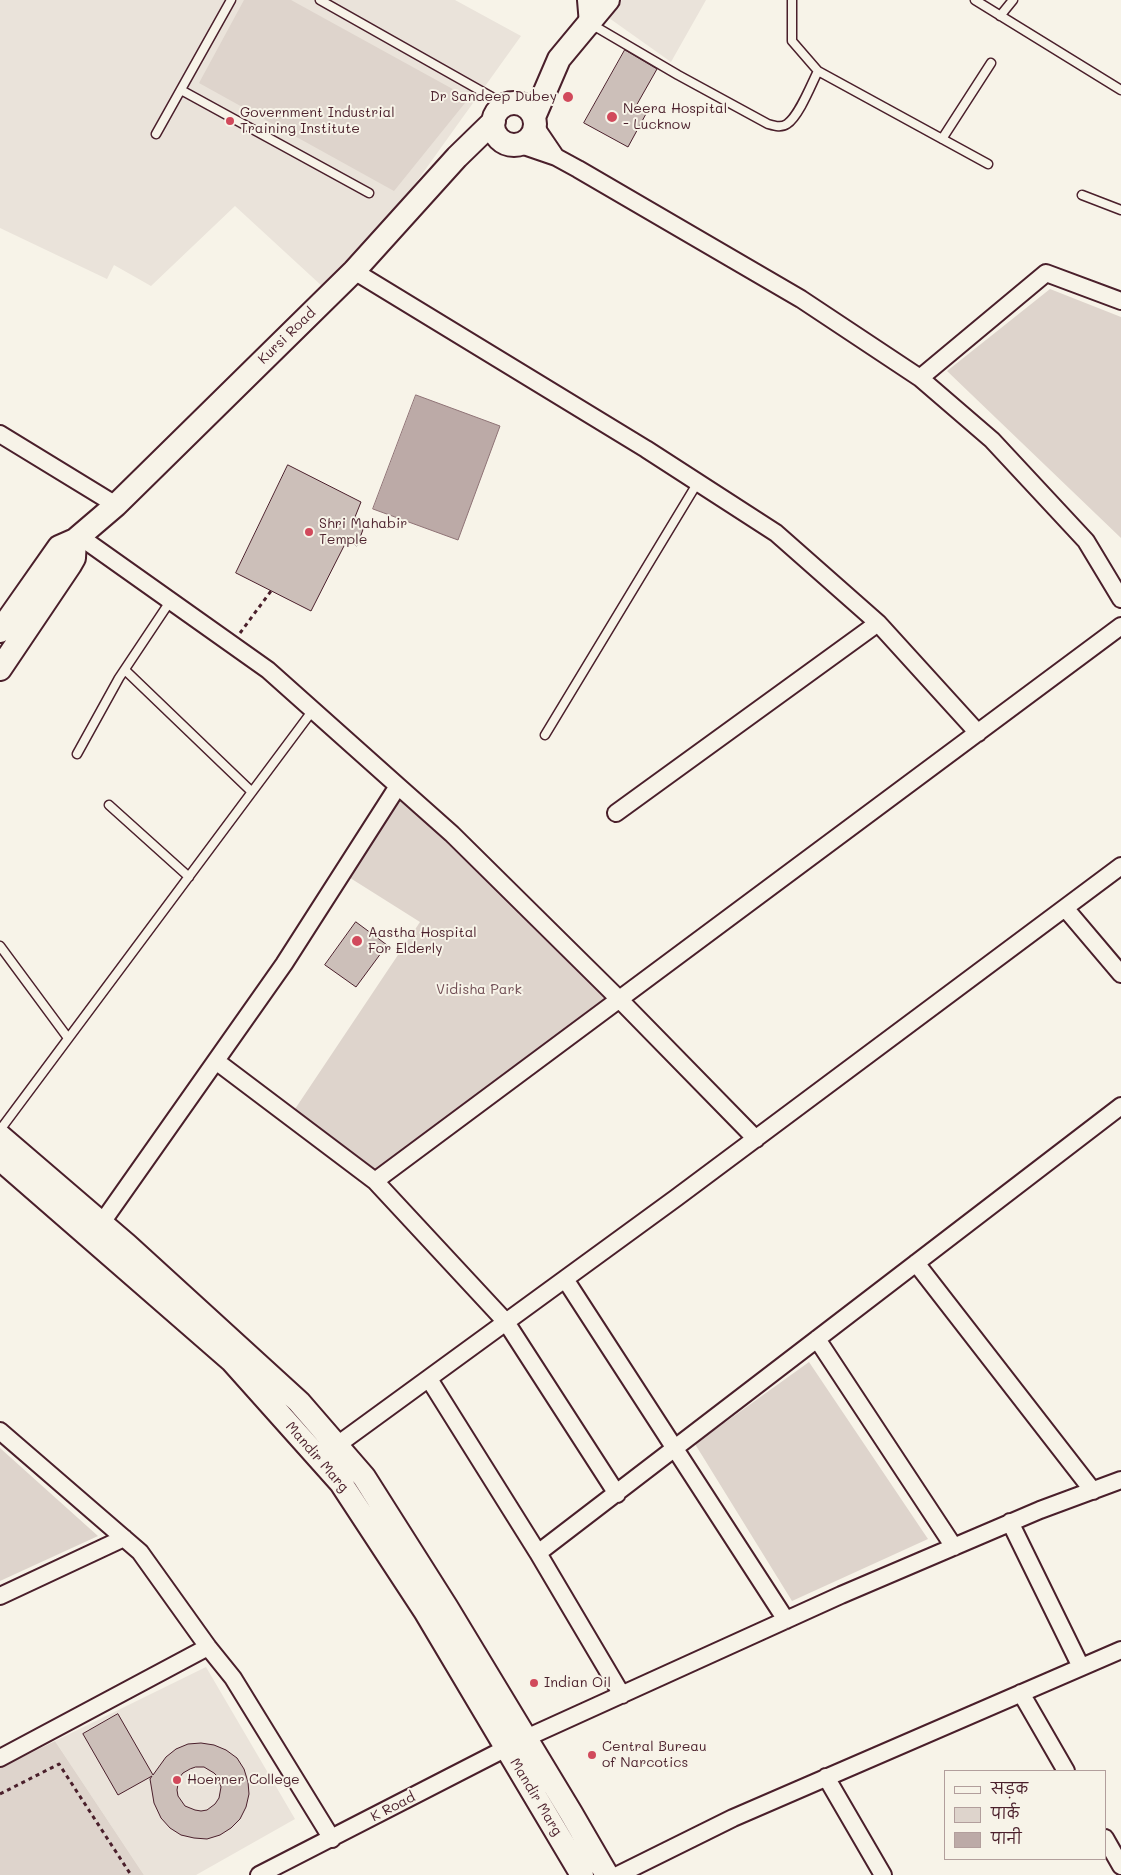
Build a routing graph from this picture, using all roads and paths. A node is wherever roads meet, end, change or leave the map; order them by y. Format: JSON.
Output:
{"nodes":[{"id":1,"x":231,"y":0,"type":"edge"},
{"id":2,"x":320,"y":0,"type":"edge"},
{"id":3,"x":588,"y":0,"type":"edge"},
{"id":4,"x":608,"y":0,"type":"edge"},
{"id":5,"x":792,"y":0,"type":"edge"},
{"id":6,"x":975,"y":0,"type":"edge"},
{"id":7,"x":1013,"y":0,"type":"edge"},
{"id":8,"x":1000,"y":16,"type":"junction"},
{"id":9,"x":590,"y":24,"type":"junction"},
{"id":10,"x":558,"y":60,"type":"junction"},
{"id":11,"x":991,"y":63,"type":"dead end"},
{"id":12,"x":818,"y":71,"type":"junction"},
{"id":13,"x":181,"y":90,"type":"junction"},
{"id":14,"x":1121,"y":90,"type":"edge"},
{"id":15,"x":535,"y":121,"type":"junction"},
{"id":16,"x":507,"y":123,"type":"junction"},
{"id":17,"x":156,"y":134,"type":"dead end"},
{"id":18,"x":942,"y":139,"type":"junction"},
{"id":19,"x":556,"y":157,"type":"junction"},
{"id":20,"x":988,"y":164,"type":"dead end"},
{"id":21,"x":369,"y":193,"type":"dead end"},
{"id":22,"x":1082,"y":195,"type":"dead end"},
{"id":23,"x":1121,"y":210,"type":"edge"},
{"id":24,"x":354,"y":271,"type":"junction"},
{"id":25,"x":1121,"y":300,"type":"edge"},
{"id":26,"x":920,"y":378,"type":"junction"},
{"id":27,"x":0,"y":434,"type":"edge"},
{"id":28,"x":698,"y":482,"type":"junction"},
{"id":29,"x":116,"y":505,"type":"junction"},
{"id":30,"x":77,"y":538,"type":"junction"},
{"id":31,"x":271,"y":591,"type":"dead end"},
{"id":32,"x":1121,"y":599,"type":"edge"},
{"id":33,"x":171,"y":600,"type":"junction"},
{"id":34,"x":878,"y":623,"type":"junction"},
{"id":35,"x":1121,"y":626,"type":"edge"},
{"id":36,"x":0,"y":631,"type":"edge"},
{"id":37,"x":232,"y":644,"type":"junction"},
{"id":38,"x":0,"y":669,"type":"edge"},
{"id":39,"x":124,"y":670,"type":"junction"},
{"id":40,"x":313,"y":710,"type":"junction"},
{"id":41,"x":978,"y":733,"type":"junction"},
{"id":42,"x":545,"y":735,"type":"dead end"},
{"id":43,"x":77,"y":754,"type":"dead end"},
{"id":44,"x":398,"y":786,"type":"junction"},
{"id":45,"x":252,"y":792,"type":"junction"},
{"id":46,"x":109,"y":805,"type":"dead end"},
{"id":47,"x":616,"y":813,"type":"dead end"},
{"id":48,"x":1121,"y":866,"type":"edge"},
{"id":49,"x":189,"y":877,"type":"junction"},
{"id":50,"x":1065,"y":908,"type":"junction"},
{"id":51,"x":0,"y":946,"type":"edge"},
{"id":52,"x":1121,"y":974,"type":"edge"},
{"id":53,"x":619,"y":999,"type":"junction"},
{"id":54,"x":68,"y":1038,"type":"junction"},
{"id":55,"x":216,"y":1061,"type":"junction"},
{"id":56,"x":1121,"y":1106,"type":"edge"},
{"id":57,"x":0,"y":1130,"type":"edge"},
{"id":58,"x":0,"y":1136,"type":"edge"},
{"id":59,"x":756,"y":1139,"type":"junction"},
{"id":60,"x":0,"y":1159,"type":"edge"},
{"id":61,"x":374,"y":1181,"type":"junction"},
{"id":62,"x":96,"y":1231,"type":"junction"},
{"id":63,"x":916,"y":1263,"type":"junction"},
{"id":64,"x":565,"y":1279,"type":"junction"},
{"id":65,"x":506,"y":1322,"type":"junction"},
{"id":66,"x":817,"y":1339,"type":"junction"},
{"id":67,"x":429,"y":1379,"type":"junction"},
{"id":68,"x":0,"y":1431,"type":"edge"},
{"id":69,"x":676,"y":1448,"type":"junction"},
{"id":70,"x":328,"y":1452,"type":"junction"},
{"id":71,"x":1121,"y":1480,"type":"edge"},
{"id":72,"x":1092,"y":1491,"type":"junction"},
{"id":73,"x":617,"y":1494,"type":"junction"},
{"id":74,"x":1010,"y":1522,"type":"junction"},
{"id":75,"x":124,"y":1538,"type":"junction"},
{"id":76,"x":954,"y":1547,"type":"junction"},
{"id":77,"x":538,"y":1553,"type":"junction"},
{"id":78,"x":0,"y":1596,"type":"edge"},
{"id":79,"x":786,"y":1620,"type":"junction"},
{"id":80,"x":208,"y":1647,"type":"junction"},
{"id":81,"x":1121,"y":1650,"type":"edge"},
{"id":82,"x":1081,"y":1667,"type":"junction"},
{"id":83,"x":1021,"y":1693,"type":"junction"},
{"id":84,"x":622,"y":1694,"type":"junction"},
{"id":85,"x":526,"y":1738,"type":"junction"},
{"id":86,"x":507,"y":1748,"type":"junction"},
{"id":87,"x":0,"y":1758,"type":"edge"},
{"id":88,"x":1065,"y":1770,"type":"edge"},
{"id":89,"x":826,"y":1777,"type":"junction"},
{"id":90,"x":0,"y":1794,"type":"edge"},
{"id":91,"x":332,"y":1839,"type":"junction"},
{"id":92,"x":1106,"y":1840,"type":"edge"},
{"id":93,"x":1121,"y":1866,"type":"edge"},
{"id":94,"x":132,"y":1875,"type":"edge"},
{"id":95,"x":258,"y":1875,"type":"edge"},
{"id":96,"x":582,"y":1875,"type":"edge"},
{"id":97,"x":607,"y":1875,"type":"edge"},
{"id":98,"x":618,"y":1875,"type":"edge"},
{"id":99,"x":883,"y":1875,"type":"edge"}],
"edges":[{"from":1,"to":13,"type":"lane"},
{"from":2,"to":16,"type":"lane"},
{"from":3,"to":9,"type":"street"},
{"from":4,"to":9,"type":"main road"},
{"from":5,"to":12,"type":"lane"},
{"from":6,"to":8,"type":"lane"},
{"from":7,"to":8,"type":"lane"},
{"from":8,"to":14,"type":"lane"},
{"from":9,"to":10,"type":"main road"},
{"from":9,"to":12,"type":"lane"},
{"from":10,"to":15,"type":"main road"},
{"from":10,"to":16,"type":"main road"},
{"from":11,"to":18,"type":"lane"},
{"from":12,"to":18,"type":"lane"},
{"from":13,"to":17,"type":"lane"},
{"from":13,"to":21,"type":"lane"},
{"from":15,"to":16,"type":"main road"},
{"from":15,"to":16,"type":"main road"},
{"from":15,"to":19,"type":"street"},
{"from":16,"to":19,"type":"street"},
{"from":16,"to":24,"type":"main road","name":"Kursi Road"},
{"from":18,"to":20,"type":"lane"},
{"from":19,"to":26,"type":"street"},
{"from":22,"to":23,"type":"lane"},
{"from":24,"to":28,"type":"street"},
{"from":24,"to":29,"type":"main road","name":"Kursi Road"},
{"from":25,"to":26,"type":"street"},
{"from":26,"to":32,"type":"street"},
{"from":27,"to":29,"type":"street"},
{"from":28,"to":34,"type":"street"},
{"from":28,"to":42,"type":"lane"},
{"from":29,"to":30,"type":"main road","name":"Kursi Road"},
{"from":30,"to":33,"type":"street"},
{"from":30,"to":36,"type":"main road","name":"Kursi Road"},
{"from":30,"to":38,"type":"main road"},
{"from":31,"to":37,"type":"path"},
{"from":33,"to":37,"type":"street"},
{"from":33,"to":39,"type":"lane"},
{"from":34,"to":41,"type":"street"},
{"from":34,"to":47,"type":"street"},
{"from":35,"to":41,"type":"street"},
{"from":37,"to":40,"type":"street"},
{"from":39,"to":43,"type":"lane"},
{"from":39,"to":45,"type":"lane"},
{"from":40,"to":44,"type":"street"},
{"from":40,"to":45,"type":"lane"},
{"from":41,"to":53,"type":"street"},
{"from":44,"to":53,"type":"street"},
{"from":44,"to":55,"type":"street"},
{"from":45,"to":49,"type":"lane"},
{"from":46,"to":49,"type":"lane"},
{"from":48,"to":50,"type":"street"},
{"from":49,"to":54,"type":"lane"},
{"from":50,"to":52,"type":"street"},
{"from":50,"to":59,"type":"street"},
{"from":51,"to":54,"type":"lane"},
{"from":53,"to":59,"type":"street"},
{"from":53,"to":61,"type":"street"},
{"from":54,"to":57,"type":"lane"},
{"from":55,"to":61,"type":"street"},
{"from":55,"to":62,"type":"street"},
{"from":56,"to":63,"type":"street"},
{"from":58,"to":62,"type":"main road"},
{"from":59,"to":64,"type":"street"},
{"from":60,"to":62,"type":"main road"},
{"from":61,"to":65,"type":"street"},
{"from":62,"to":70,"type":"main road"},
{"from":63,"to":66,"type":"street"},
{"from":63,"to":72,"type":"street"},
{"from":64,"to":65,"type":"street"},
{"from":64,"to":69,"type":"street"},
{"from":65,"to":67,"type":"street"},
{"from":65,"to":73,"type":"street"},
{"from":66,"to":69,"type":"street"},
{"from":66,"to":76,"type":"street"},
{"from":67,"to":70,"type":"street"},
{"from":67,"to":77,"type":"street"},
{"from":68,"to":75,"type":"street"},
{"from":69,"to":73,"type":"street"},
{"from":69,"to":79,"type":"street"},
{"from":70,"to":85,"type":"main road"},
{"from":70,"to":86,"type":"main road","name":"Mandir Marg"},
{"from":71,"to":72,"type":"street","name":"K Road"},
{"from":72,"to":74,"type":"street","name":"K Road"},
{"from":73,"to":77,"type":"street"},
{"from":74,"to":76,"type":"street","name":"K Road"},
{"from":74,"to":82,"type":"street"},
{"from":75,"to":78,"type":"street"},
{"from":75,"to":80,"type":"street"},
{"from":76,"to":79,"type":"street","name":"K Road"},
{"from":77,"to":84,"type":"street"},
{"from":79,"to":84,"type":"street","name":"K Road"},
{"from":80,"to":87,"type":"street"},
{"from":80,"to":91,"type":"street"},
{"from":81,"to":82,"type":"street"},
{"from":82,"to":83,"type":"street"},
{"from":83,"to":88,"type":"street"},
{"from":83,"to":89,"type":"street"},
{"from":84,"to":85,"type":"street","name":"K Road"},
{"from":85,"to":86,"type":"street","name":"K Road"},
{"from":85,"to":97,"type":"main road"},
{"from":86,"to":91,"type":"street","name":"K Road"},
{"from":86,"to":96,"type":"main road","name":"Mandir Marg"},
{"from":89,"to":98,"type":"street"},
{"from":89,"to":99,"type":"street"},
{"from":90,"to":94,"type":"path"},
{"from":91,"to":95,"type":"street","name":"K Road"},
{"from":92,"to":93,"type":"street"}]}
